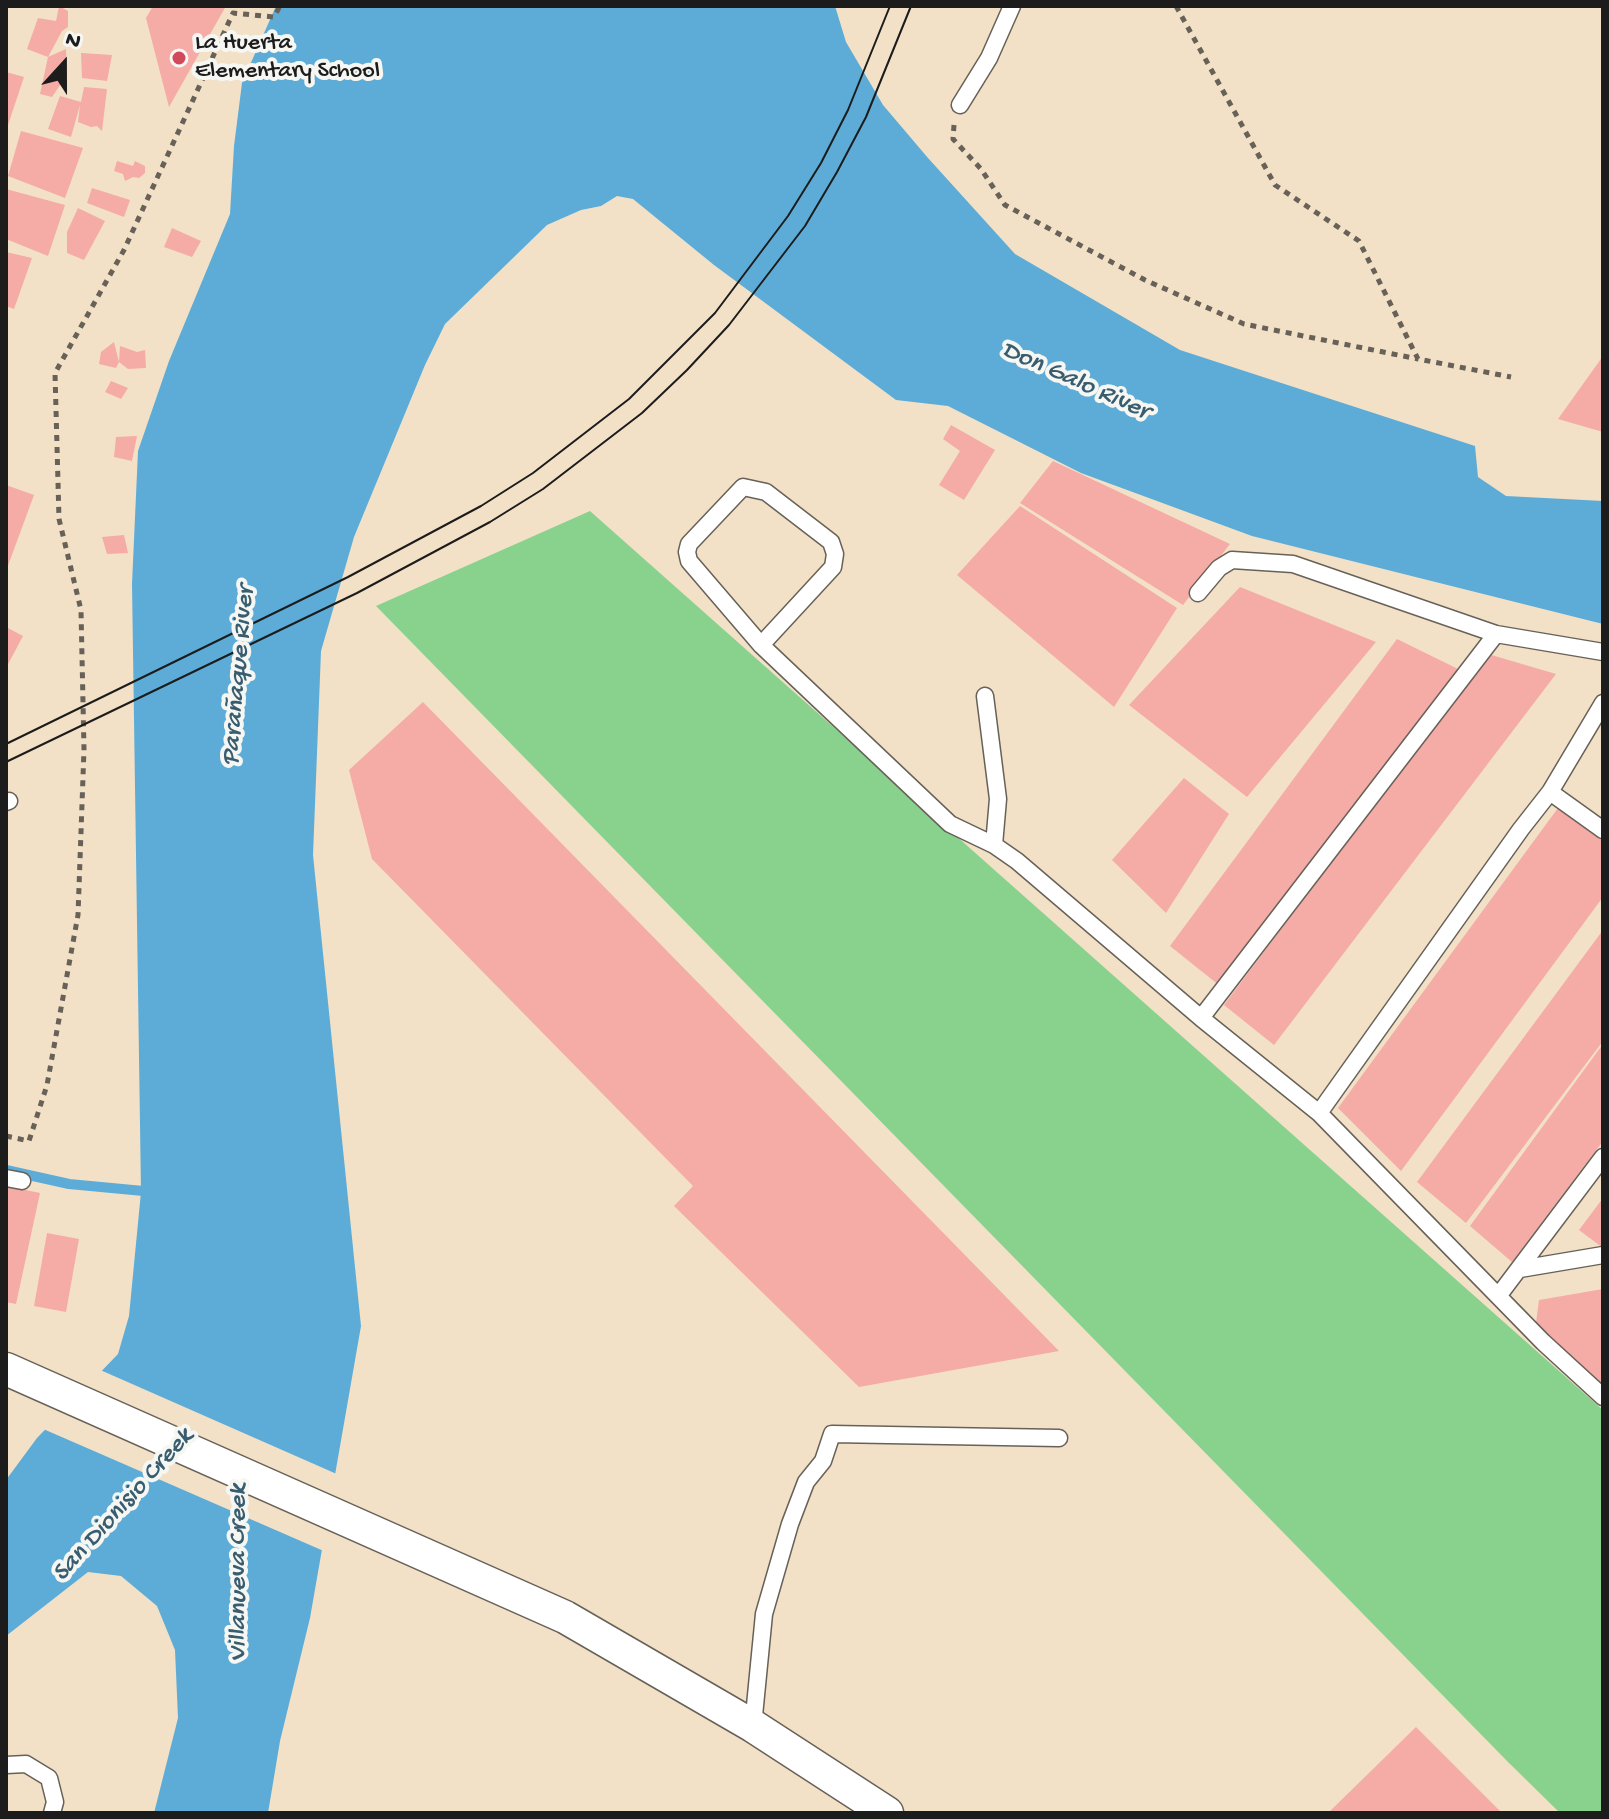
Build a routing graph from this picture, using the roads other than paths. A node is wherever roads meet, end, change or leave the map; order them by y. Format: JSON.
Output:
{"nodes":[{"id":1,"x":1012,"y":6,"type":"edge"},
{"id":2,"x":960,"y":105,"type":"road end"},
{"id":3,"x":1198,"y":593,"type":"dead end"},
{"id":4,"x":1496,"y":634,"type":"junction"},
{"id":5,"x":761,"y":645,"type":"junction"},
{"id":6,"x":1603,"y":652,"type":"edge"},
{"id":7,"x":985,"y":696,"type":"dead end"},
{"id":8,"x":1603,"y":703,"type":"edge"},
{"id":9,"x":1550,"y":792,"type":"junction"},
{"id":10,"x":1603,"y":830,"type":"edge"},
{"id":11,"x":994,"y":845,"type":"junction"},
{"id":12,"x":1201,"y":1018,"type":"junction"},
{"id":13,"x":1319,"y":1113,"type":"junction"},
{"id":14,"x":1603,"y":1157,"type":"edge"},
{"id":15,"x":1603,"y":1255,"type":"edge"},
{"id":16,"x":1520,"y":1269,"type":"junction"},
{"id":17,"x":1499,"y":1295,"type":"junction"},
{"id":18,"x":8,"y":1369,"type":"edge"},
{"id":19,"x":1603,"y":1397,"type":"edge"},
{"id":20,"x":1059,"y":1438,"type":"dead end"},
{"id":21,"x":753,"y":1726,"type":"junction"},
{"id":22,"x":6,"y":1765,"type":"edge"},
{"id":23,"x":52,"y":1813,"type":"edge"},
{"id":24,"x":887,"y":1813,"type":"edge"}],
"edges":[{"from":1,"to":2,"type":"lane"},
{"from":3,"to":4,"type":"lane"},
{"from":4,"to":6,"type":"lane"},
{"from":4,"to":12,"type":"lane"},
{"from":5,"to":5,"type":"lane"},
{"from":5,"to":11,"type":"lane"},
{"from":7,"to":11,"type":"lane"},
{"from":8,"to":9,"type":"lane"},
{"from":9,"to":10,"type":"lane"},
{"from":9,"to":13,"type":"lane"},
{"from":11,"to":12,"type":"lane"},
{"from":12,"to":13,"type":"lane"},
{"from":13,"to":17,"type":"lane"},
{"from":14,"to":16,"type":"lane"},
{"from":15,"to":16,"type":"lane"},
{"from":16,"to":17,"type":"lane"},
{"from":17,"to":19,"type":"lane"},
{"from":18,"to":21,"type":"street"},
{"from":20,"to":21,"type":"lane"},
{"from":21,"to":24,"type":"street"},
{"from":22,"to":23,"type":"lane"}]}
